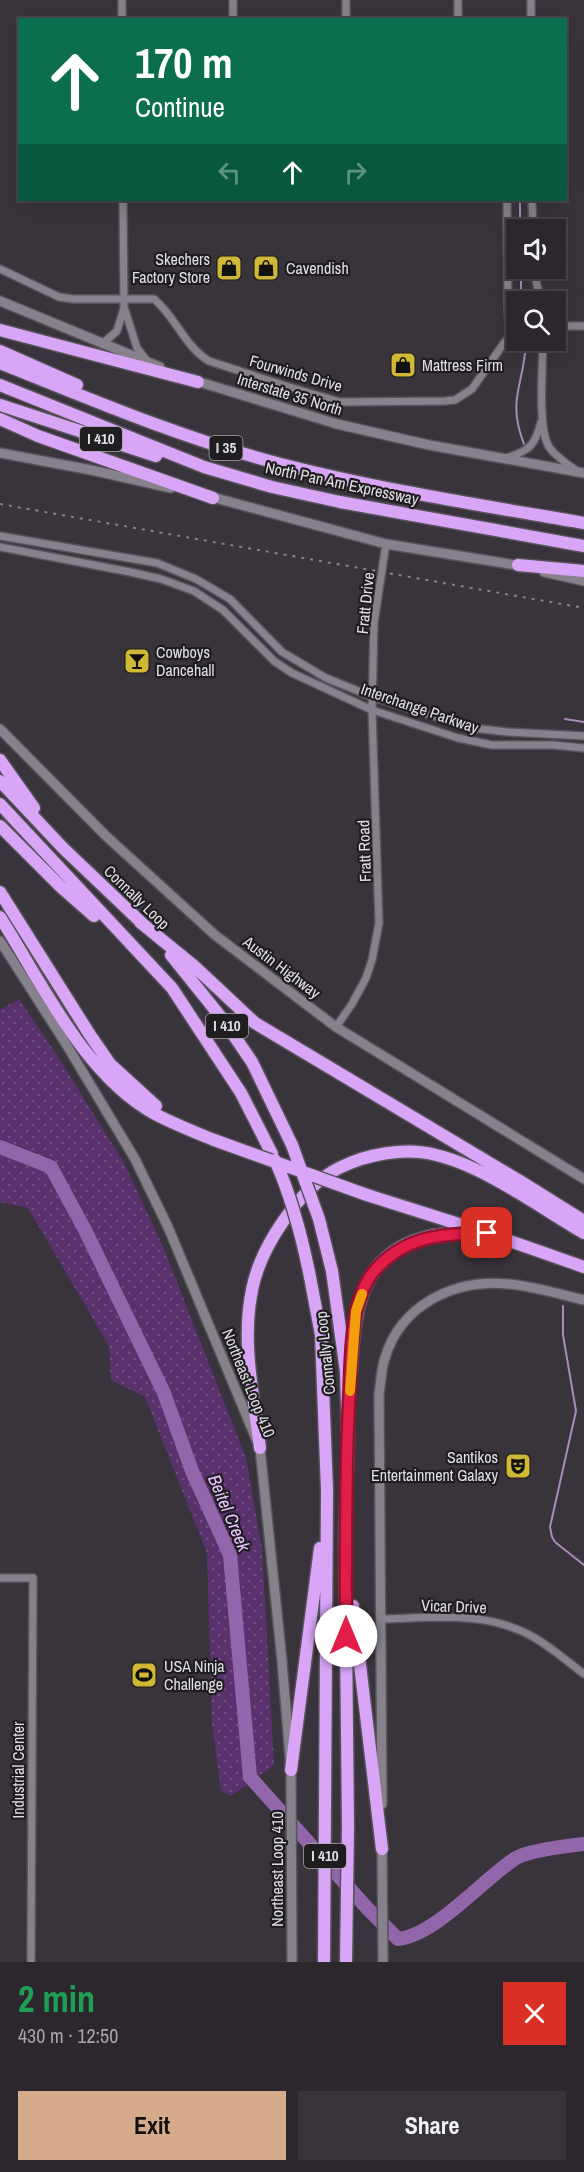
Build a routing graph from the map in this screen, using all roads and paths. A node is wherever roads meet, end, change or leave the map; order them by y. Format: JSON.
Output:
{"nodes":[{"id":1,"x":122,"y":0,"type":"edge"},
{"id":2,"x":233,"y":0,"type":"edge"},
{"id":3,"x":346,"y":0,"type":"edge"},
{"id":4,"x":458,"y":0,"type":"edge"},
{"id":5,"x":531,"y":0,"type":"edge"},
{"id":6,"x":122,"y":18,"type":"edge"},
{"id":7,"x":233,"y":18,"type":"edge"},
{"id":8,"x":346,"y":18,"type":"edge"},
{"id":9,"x":458,"y":18,"type":"edge"},
{"id":10,"x":531,"y":18,"type":"edge"},
{"id":11,"x":123,"y":201,"type":"edge"},
{"id":12,"x":507,"y":201,"type":"edge"},
{"id":13,"x":532,"y":201,"type":"edge"},
{"id":14,"x":533,"y":219,"type":"edge"},
{"id":15,"x":0,"y":269,"type":"edge"},
{"id":16,"x":507,"y":291,"type":"edge"},
{"id":17,"x":124,"y":298,"type":"junction"},
{"id":18,"x":0,"y":301,"type":"edge"},
{"id":19,"x":124,"y":308,"type":"junction"},
{"id":20,"x":566,"y":326,"type":"edge"},
{"id":21,"x":584,"y":326,"type":"edge"},
{"id":22,"x":0,"y":330,"type":"edge"},
{"id":23,"x":506,"y":341,"type":"edge"},
{"id":24,"x":102,"y":344,"type":"junction"},
{"id":25,"x":0,"y":351,"type":"edge"},
{"id":26,"x":543,"y":351,"type":"edge"},
{"id":27,"x":0,"y":363,"type":"edge"},
{"id":28,"x":149,"y":363,"type":"junction"},
{"id":29,"x":198,"y":382,"type":"junction"},
{"id":30,"x":0,"y":385,"type":"edge"},
{"id":31,"x":97,"y":401,"type":"junction"},
{"id":32,"x":0,"y":405,"type":"edge"},
{"id":33,"x":543,"y":417,"type":"junction"},
{"id":34,"x":0,"y":419,"type":"edge"},
{"id":35,"x":0,"y":453,"type":"edge"},
{"id":36,"x":504,"y":459,"type":"junction"},
{"id":37,"x":204,"y":466,"type":"junction"},
{"id":38,"x":580,"y":472,"type":"edge"},
{"id":39,"x":213,"y":498,"type":"junction"},
{"id":40,"x":584,"y":523,"type":"edge"},
{"id":41,"x":0,"y":536,"type":"edge"},
{"id":42,"x":544,"y":539,"type":"junction"},
{"id":43,"x":386,"y":544,"type":"junction"},
{"id":44,"x":584,"y":546,"type":"edge"},
{"id":45,"x":0,"y":547,"type":"edge"},
{"id":46,"x":584,"y":550,"type":"edge"},
{"id":47,"x":518,"y":565,"type":"junction"},
{"id":48,"x":584,"y":571,"type":"edge"},
{"id":49,"x":584,"y":581,"type":"edge"},
{"id":50,"x":373,"y":665,"type":"joint"},
{"id":51,"x":373,"y":697,"type":"junction"},
{"id":52,"x":372,"y":710,"type":"junction"},
{"id":53,"x":0,"y":729,"type":"edge"},
{"id":54,"x":584,"y":736,"type":"edge"},
{"id":55,"x":584,"y":748,"type":"edge"},
{"id":56,"x":0,"y":760,"type":"edge"},
{"id":57,"x":0,"y":781,"type":"edge"},
{"id":58,"x":0,"y":804,"type":"edge"},
{"id":59,"x":0,"y":826,"type":"edge"},
{"id":60,"x":63,"y":848,"type":"junction"},
{"id":61,"x":0,"y":892,"type":"edge"},
{"id":62,"x":0,"y":917,"type":"edge"},
{"id":63,"x":140,"y":922,"type":"junction"},
{"id":64,"x":0,"y":941,"type":"edge"},
{"id":65,"x":142,"y":958,"type":"junction"},
{"id":66,"x":336,"y":1027,"type":"junction"},
{"id":67,"x":195,"y":1132,"type":"junction"},
{"id":68,"x":584,"y":1179,"type":"edge"},
{"id":69,"x":584,"y":1221,"type":"edge"},
{"id":70,"x":487,"y":1233,"type":"junction"},
{"id":71,"x":584,"y":1233,"type":"edge"},
{"id":72,"x":584,"y":1267,"type":"edge"},
{"id":73,"x":584,"y":1300,"type":"edge"},
{"id":74,"x":348,"y":1439,"type":"junction"},
{"id":75,"x":260,"y":1448,"type":"junction"},
{"id":76,"x":327,"y":1490,"type":"junction"},
{"id":77,"x":345,"y":1540,"type":"junction"},
{"id":78,"x":0,"y":1578,"type":"edge"},
{"id":79,"x":380,"y":1619,"type":"junction"},
{"id":80,"x":584,"y":1674,"type":"edge"},
{"id":81,"x":291,"y":1770,"type":"junction"},
{"id":82,"x":382,"y":1849,"type":"junction"},
{"id":83,"x":31,"y":1962,"type":"edge"},
{"id":84,"x":292,"y":1962,"type":"edge"},
{"id":85,"x":324,"y":1962,"type":"edge"},
{"id":86,"x":346,"y":1962,"type":"edge"},
{"id":87,"x":383,"y":1962,"type":"edge"}],
"edges":[{"from":1,"to":6,"type":"street"},
{"from":2,"to":7,"type":"street"},
{"from":3,"to":8,"type":"street"},
{"from":4,"to":9,"type":"street"},
{"from":5,"to":10,"type":"street"},
{"from":11,"to":17,"type":"street"},
{"from":12,"to":16,"type":"street"},
{"from":13,"to":14,"type":"street"},
{"from":15,"to":17,"type":"street","name":"Fourwinds Drive"},
{"from":17,"to":19,"type":"street"},
{"from":17,"to":23,"type":"street","name":"Fourwinds Drive"},
{"from":18,"to":24,"type":"main road","name":"Interstate 35 North"},
{"from":19,"to":24,"type":"street"},
{"from":19,"to":28,"type":"street"},
{"from":20,"to":21,"type":"street"},
{"from":22,"to":29,"type":"highway"},
{"from":24,"to":28,"type":"main road","name":"Interstate 35 North"},
{"from":25,"to":31,"type":"highway"},
{"from":26,"to":33,"type":"street"},
{"from":27,"to":31,"type":"highway","name":"North Pan Am Expressway"},
{"from":28,"to":29,"type":"main road","name":"Interstate 35 North"},
{"from":29,"to":36,"type":"main road","name":"Interstate 35 North"},
{"from":30,"to":37,"type":"highway","name":"North Pan Am Expressway","number":"I 35"},
{"from":31,"to":40,"type":"highway","name":"North Pan Am Expressway","number":"I 35"},
{"from":32,"to":37,"type":"highway","number":"I 410"},
{"from":33,"to":36,"type":"street"},
{"from":33,"to":38,"type":"street"},
{"from":34,"to":39,"type":"highway"},
{"from":35,"to":39,"type":"main road"},
{"from":36,"to":38,"type":"main road","name":"Interstate 35 North"},
{"from":37,"to":42,"type":"highway","name":"North Pan Am Expressway","number":"I 35"},
{"from":39,"to":43,"type":"main road"},
{"from":41,"to":51,"type":"street","name":"Interchange Parkway"},
{"from":42,"to":44,"type":"highway","name":"North Pan Am Expressway","number":"I 35"},
{"from":42,"to":46,"type":"highway"},
{"from":43,"to":47,"type":"main road"},
{"from":43,"to":50,"type":"street","name":"Fratt Drive"},
{"from":45,"to":52,"type":"street","name":"Interchange Parkway"},
{"from":47,"to":48,"type":"highway"},
{"from":47,"to":49,"type":"main road"},
{"from":50,"to":51,"type":"street","name":"Fratt Road"},
{"from":51,"to":52,"type":"street","name":"Fratt Road"},
{"from":51,"to":54,"type":"street","name":"Interchange Parkway"},
{"from":52,"to":55,"type":"street","name":"Interchange Parkway"},
{"from":52,"to":66,"type":"street","name":"Fratt Road"},
{"from":53,"to":66,"type":"main road","name":"Austin Highway"},
{"from":56,"to":60,"type":"highway"},
{"from":57,"to":60,"type":"highway","name":"Connally Loop","number":"I 410"},
{"from":58,"to":65,"type":"highway","name":"Connally Loop","number":"I 410"},
{"from":59,"to":65,"type":"highway"},
{"from":60,"to":63,"type":"highway","name":"Connally Loop","number":"I 410"},
{"from":61,"to":67,"type":"highway"},
{"from":62,"to":67,"type":"highway"},
{"from":63,"to":69,"type":"highway"},
{"from":63,"to":74,"type":"highway","name":"Connally Loop","number":"I 410","bridge":true},
{"from":64,"to":75,"type":"main road","name":"Northeast Loop 410"},
{"from":65,"to":76,"type":"highway","name":"Connally Loop","number":"I 410","bridge":true},
{"from":66,"to":68,"type":"main road","name":"Austin Highway"},
{"from":67,"to":70,"type":"highway","bridge":true},
{"from":70,"to":72,"type":"highway"},
{"from":70,"to":74,"type":"highway"},
{"from":71,"to":75,"type":"highway"},
{"from":73,"to":79,"type":"main road"},
{"from":74,"to":77,"type":"highway","name":"Connally Loop","number":"I 410"},
{"from":75,"to":81,"type":"main road","name":"Northeast Loop 410"},
{"from":76,"to":81,"type":"highway"},
{"from":76,"to":85,"type":"highway","name":"Connally Loop","number":"I 410"},
{"from":77,"to":82,"type":"highway"},
{"from":77,"to":86,"type":"highway","name":"Connally Loop","number":"I 410"},
{"from":78,"to":83,"type":"street","name":"Industrial Center"},
{"from":79,"to":80,"type":"street","name":"Vicar Drive"},
{"from":79,"to":82,"type":"main road"},
{"from":81,"to":84,"type":"main road","name":"Northeast Loop 410"},
{"from":82,"to":87,"type":"main road"}]}
